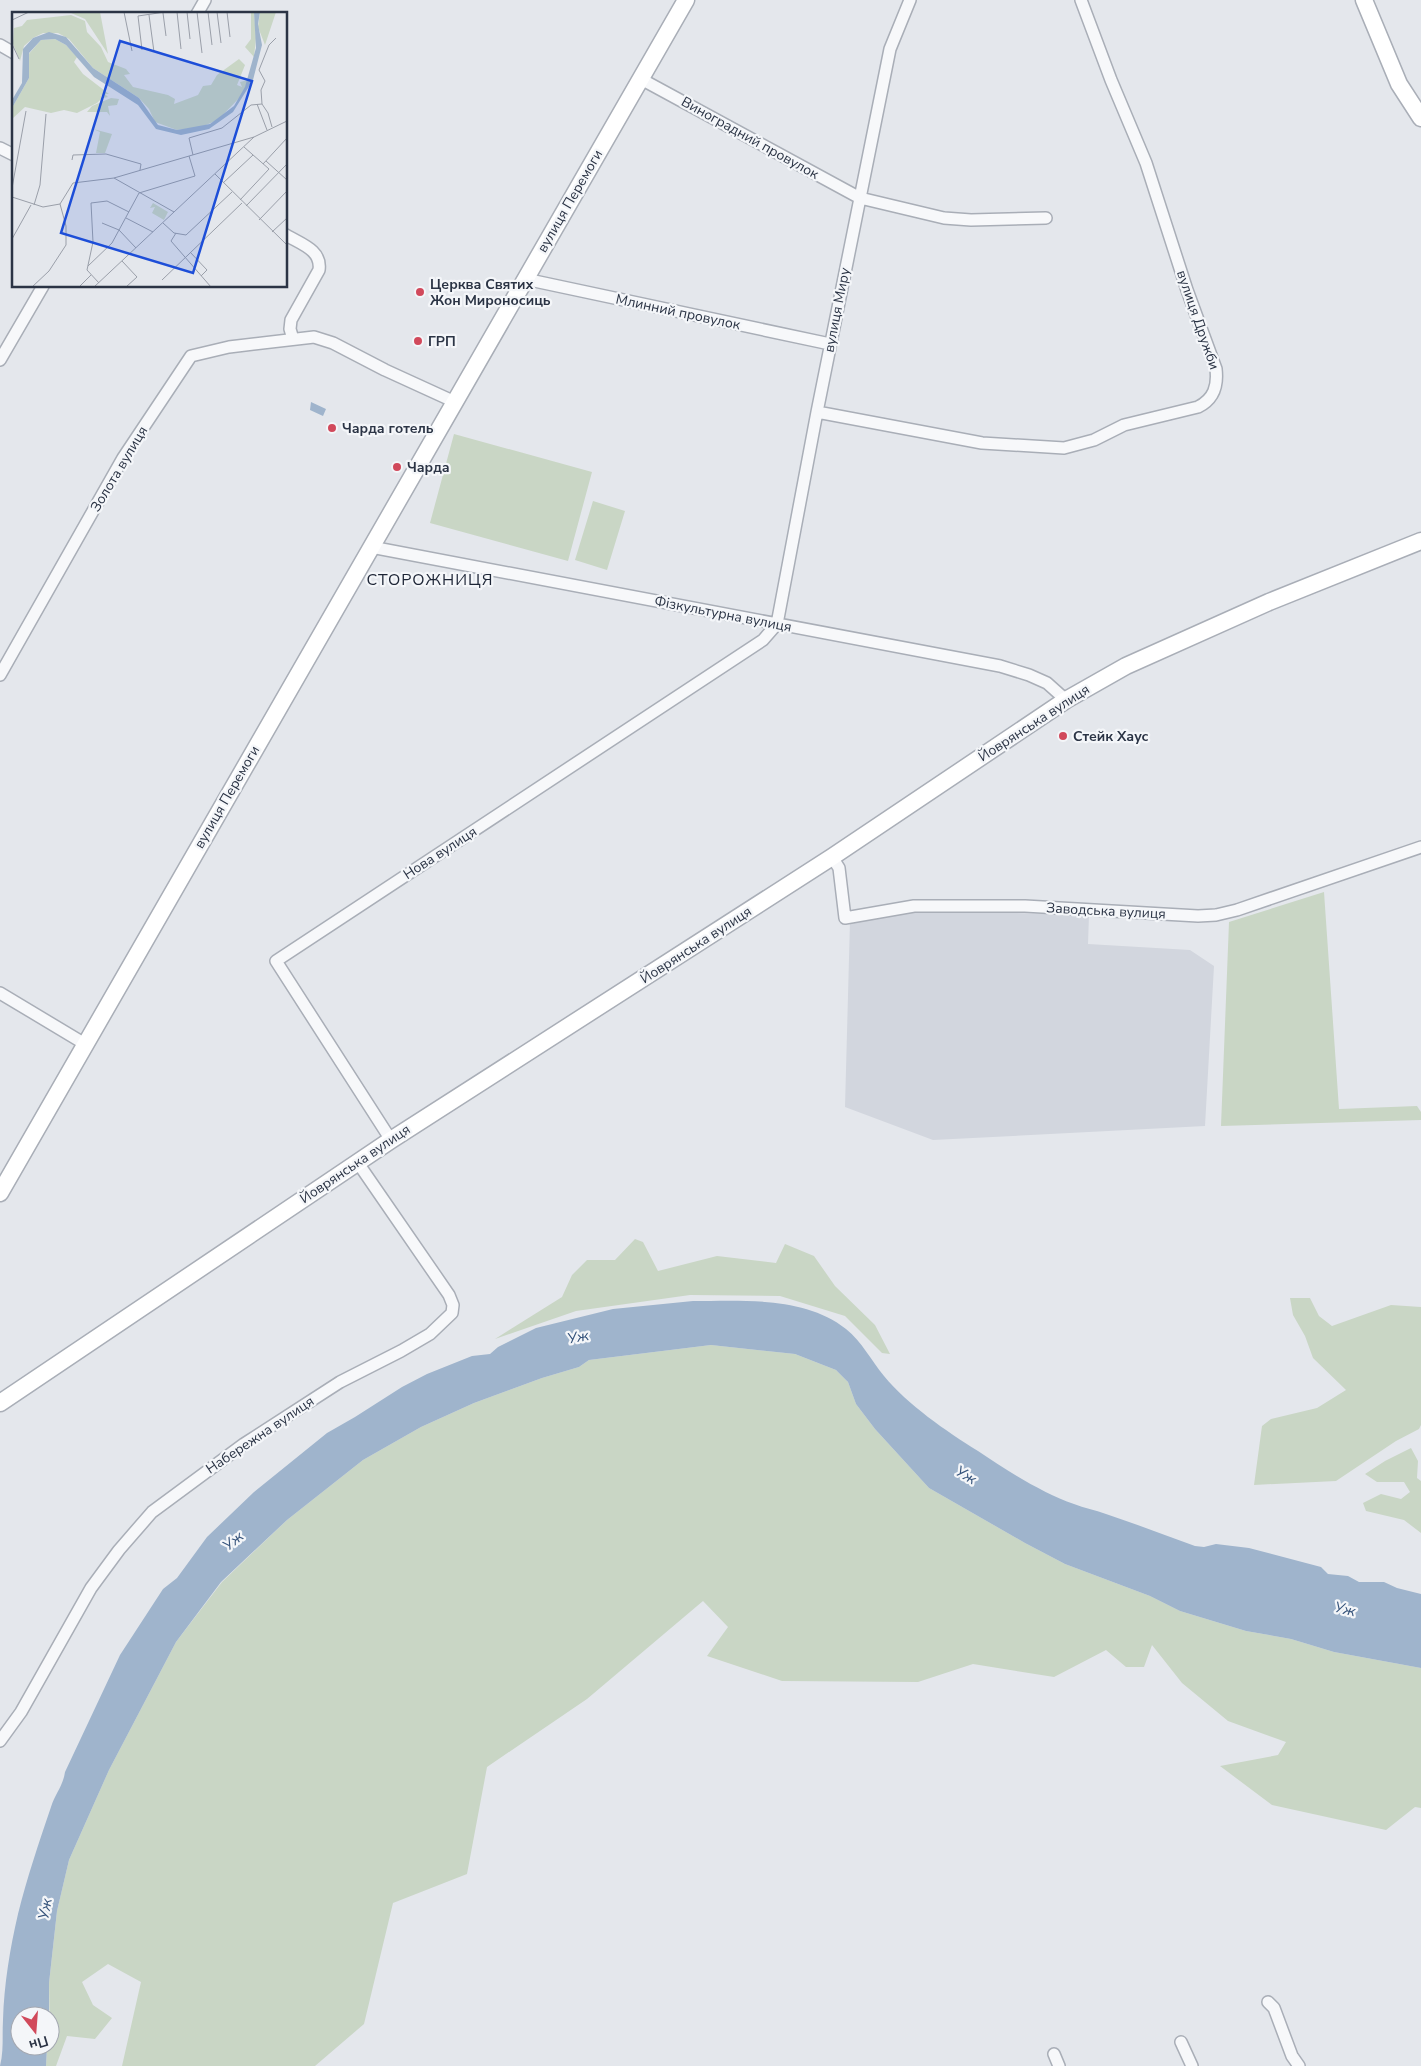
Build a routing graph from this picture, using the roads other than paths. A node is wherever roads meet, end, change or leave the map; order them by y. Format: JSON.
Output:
{"nodes":[{"id":1,"x":205,"y":0,"type":"edge"},
{"id":2,"x":686,"y":0,"type":"edge"},
{"id":3,"x":910,"y":0,"type":"edge"},
{"id":4,"x":1081,"y":0,"type":"edge"},
{"id":5,"x":1364,"y":0,"type":"edge"},
{"id":6,"x":198,"y":12,"type":"edge"},
{"id":7,"x":0,"y":45,"type":"edge"},
{"id":8,"x":12,"y":52,"type":"edge"},
{"id":9,"x":641,"y":79,"type":"junction"},
{"id":10,"x":1421,"y":118,"type":"edge"},
{"id":11,"x":0,"y":148,"type":"edge"},
{"id":12,"x":12,"y":154,"type":"edge"},
{"id":13,"x":860,"y":198,"type":"junction"},
{"id":14,"x":1046,"y":218,"type":"dead end"},
{"id":15,"x":288,"y":236,"type":"edge"},
{"id":16,"x":525,"y":279,"type":"junction"},
{"id":17,"x":42,"y":288,"type":"edge"},
{"id":18,"x":293,"y":338,"type":"junction"},
{"id":19,"x":830,"y":344,"type":"junction"},
{"id":20,"x":0,"y":360,"type":"edge"},
{"id":21,"x":455,"y":402,"type":"junction"},
{"id":22,"x":816,"y":412,"type":"junction"},
{"id":23,"x":1421,"y":541,"type":"edge"},
{"id":24,"x":371,"y":547,"type":"junction"},
{"id":25,"x":777,"y":624,"type":"junction"},
{"id":26,"x":0,"y":675,"type":"edge"},
{"id":27,"x":1066,"y":700,"type":"junction"},
{"id":28,"x":1421,"y":847,"type":"edge"},
{"id":29,"x":832,"y":857,"type":"junction"},
{"id":30,"x":0,"y":993,"type":"edge"},
{"id":31,"x":85,"y":1044,"type":"junction"},
{"id":32,"x":391,"y":1140,"type":"junction"},
{"id":33,"x":358,"y":1163,"type":"junction"},
{"id":34,"x":0,"y":1193,"type":"edge"},
{"id":35,"x":0,"y":1403,"type":"edge"},
{"id":36,"x":0,"y":1741,"type":"edge"},
{"id":37,"x":1268,"y":2002,"type":"dead end"},
{"id":38,"x":1181,"y":2042,"type":"dead end"},
{"id":39,"x":1054,"y":2054,"type":"dead end"},
{"id":40,"x":1059,"y":2066,"type":"edge"},
{"id":41,"x":1192,"y":2066,"type":"edge"},
{"id":42,"x":1298,"y":2066,"type":"edge"}],
"edges":[{"from":1,"to":6,"type":"street"},
{"from":2,"to":9,"type":"street","name":"вулиця Перемоги"},
{"from":3,"to":13,"type":"street","name":"вулиця Миру"},
{"from":4,"to":22,"type":"street","name":"вулиця Дружби"},
{"from":5,"to":10,"type":"street"},
{"from":7,"to":8,"type":"street"},
{"from":9,"to":13,"type":"street","name":"Виноградний провулок"},
{"from":9,"to":16,"type":"street","name":"вулиця Перемоги"},
{"from":11,"to":12,"type":"street"},
{"from":13,"to":14,"type":"street","name":"Виноградний провулок"},
{"from":13,"to":19,"type":"street","name":"вулиця Миру"},
{"from":15,"to":18,"type":"street"},
{"from":16,"to":19,"type":"street","name":"Млинний провулок"},
{"from":16,"to":21,"type":"street","name":"вулиця Перемоги"},
{"from":17,"to":20,"type":"street"},
{"from":18,"to":21,"type":"street"},
{"from":18,"to":26,"type":"street","name":"Золота вулиця"},
{"from":19,"to":22,"type":"street","name":"вулиця Миру"},
{"from":21,"to":24,"type":"street","name":"вулиця Перемоги"},
{"from":22,"to":25,"type":"street","name":"вулиця Миру"},
{"from":23,"to":27,"type":"street","name":"Йоврянська вулиця"},
{"from":24,"to":25,"type":"street","name":"Фізкультурна вулиця"},
{"from":24,"to":31,"type":"street","name":"вулиця Перемоги"},
{"from":25,"to":27,"type":"street","name":"Фізкультурна вулиця"},
{"from":25,"to":32,"type":"street","name":"Нова вулиця"},
{"from":27,"to":29,"type":"street","name":"Йоврянська вулиця"},
{"from":28,"to":29,"type":"street","name":"Заводська вулиця"},
{"from":29,"to":32,"type":"street","name":"Йоврянська вулиця"},
{"from":30,"to":31,"type":"street"},
{"from":31,"to":34,"type":"street","name":"вулиця Перемоги"},
{"from":32,"to":33,"type":"street","name":"Йоврянська вулиця"},
{"from":33,"to":35,"type":"street","name":"Йоврянська вулиця"},
{"from":33,"to":36,"type":"street","name":"Набережна вулиця"},
{"from":37,"to":42,"type":"street"},
{"from":38,"to":41,"type":"street"},
{"from":39,"to":40,"type":"street"}]}
